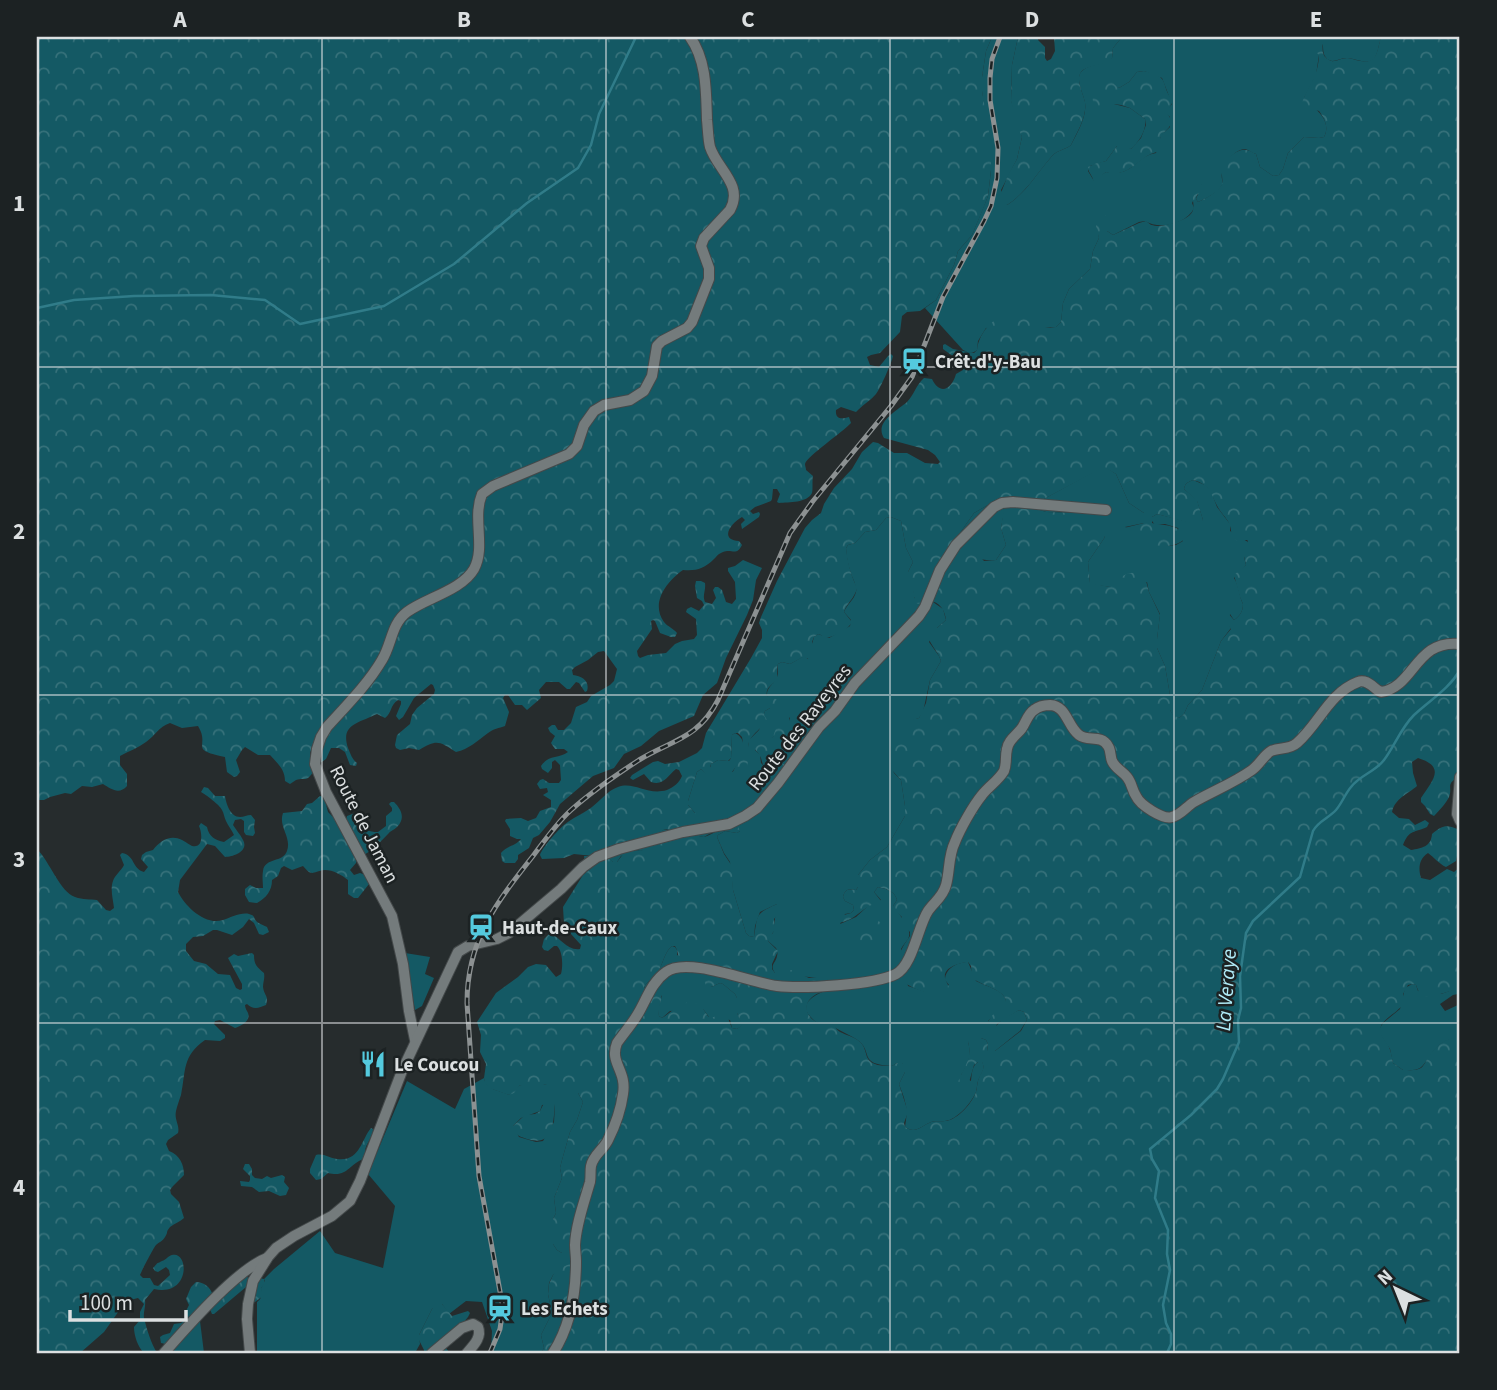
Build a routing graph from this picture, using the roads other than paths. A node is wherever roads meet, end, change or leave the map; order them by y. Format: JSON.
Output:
{"nodes":[{"id":1,"x":690,"y":37,"type":"edge"},
{"id":2,"x":1106,"y":510,"type":"dead end"},
{"id":3,"x":1459,"y":643,"type":"edge"},
{"id":4,"x":1460,"y":777,"type":"edge"},
{"id":5,"x":1460,"y":821,"type":"edge"},
{"id":6,"x":414,"y":1044,"type":"junction"},
{"id":7,"x":268,"y":1257,"type":"junction"},
{"id":8,"x":164,"y":1353,"type":"edge"},
{"id":9,"x":250,"y":1353,"type":"edge"},
{"id":10,"x":432,"y":1353,"type":"edge"},
{"id":11,"x":467,"y":1353,"type":"edge"},
{"id":12,"x":554,"y":1353,"type":"edge"}],
"edges":[{"from":1,"to":6,"type":"street","name":"Route de Jaman"},
{"from":2,"to":6,"type":"street","name":"Route des Raveyres"},
{"from":3,"to":12,"type":"street"},
{"from":4,"to":5,"type":"street"},
{"from":6,"to":7,"type":"street","name":"Route des Raveyres"},
{"from":7,"to":8,"type":"street","name":"Route des Raveyres"},
{"from":7,"to":9,"type":"street"},
{"from":10,"to":11,"type":"street"}]}
